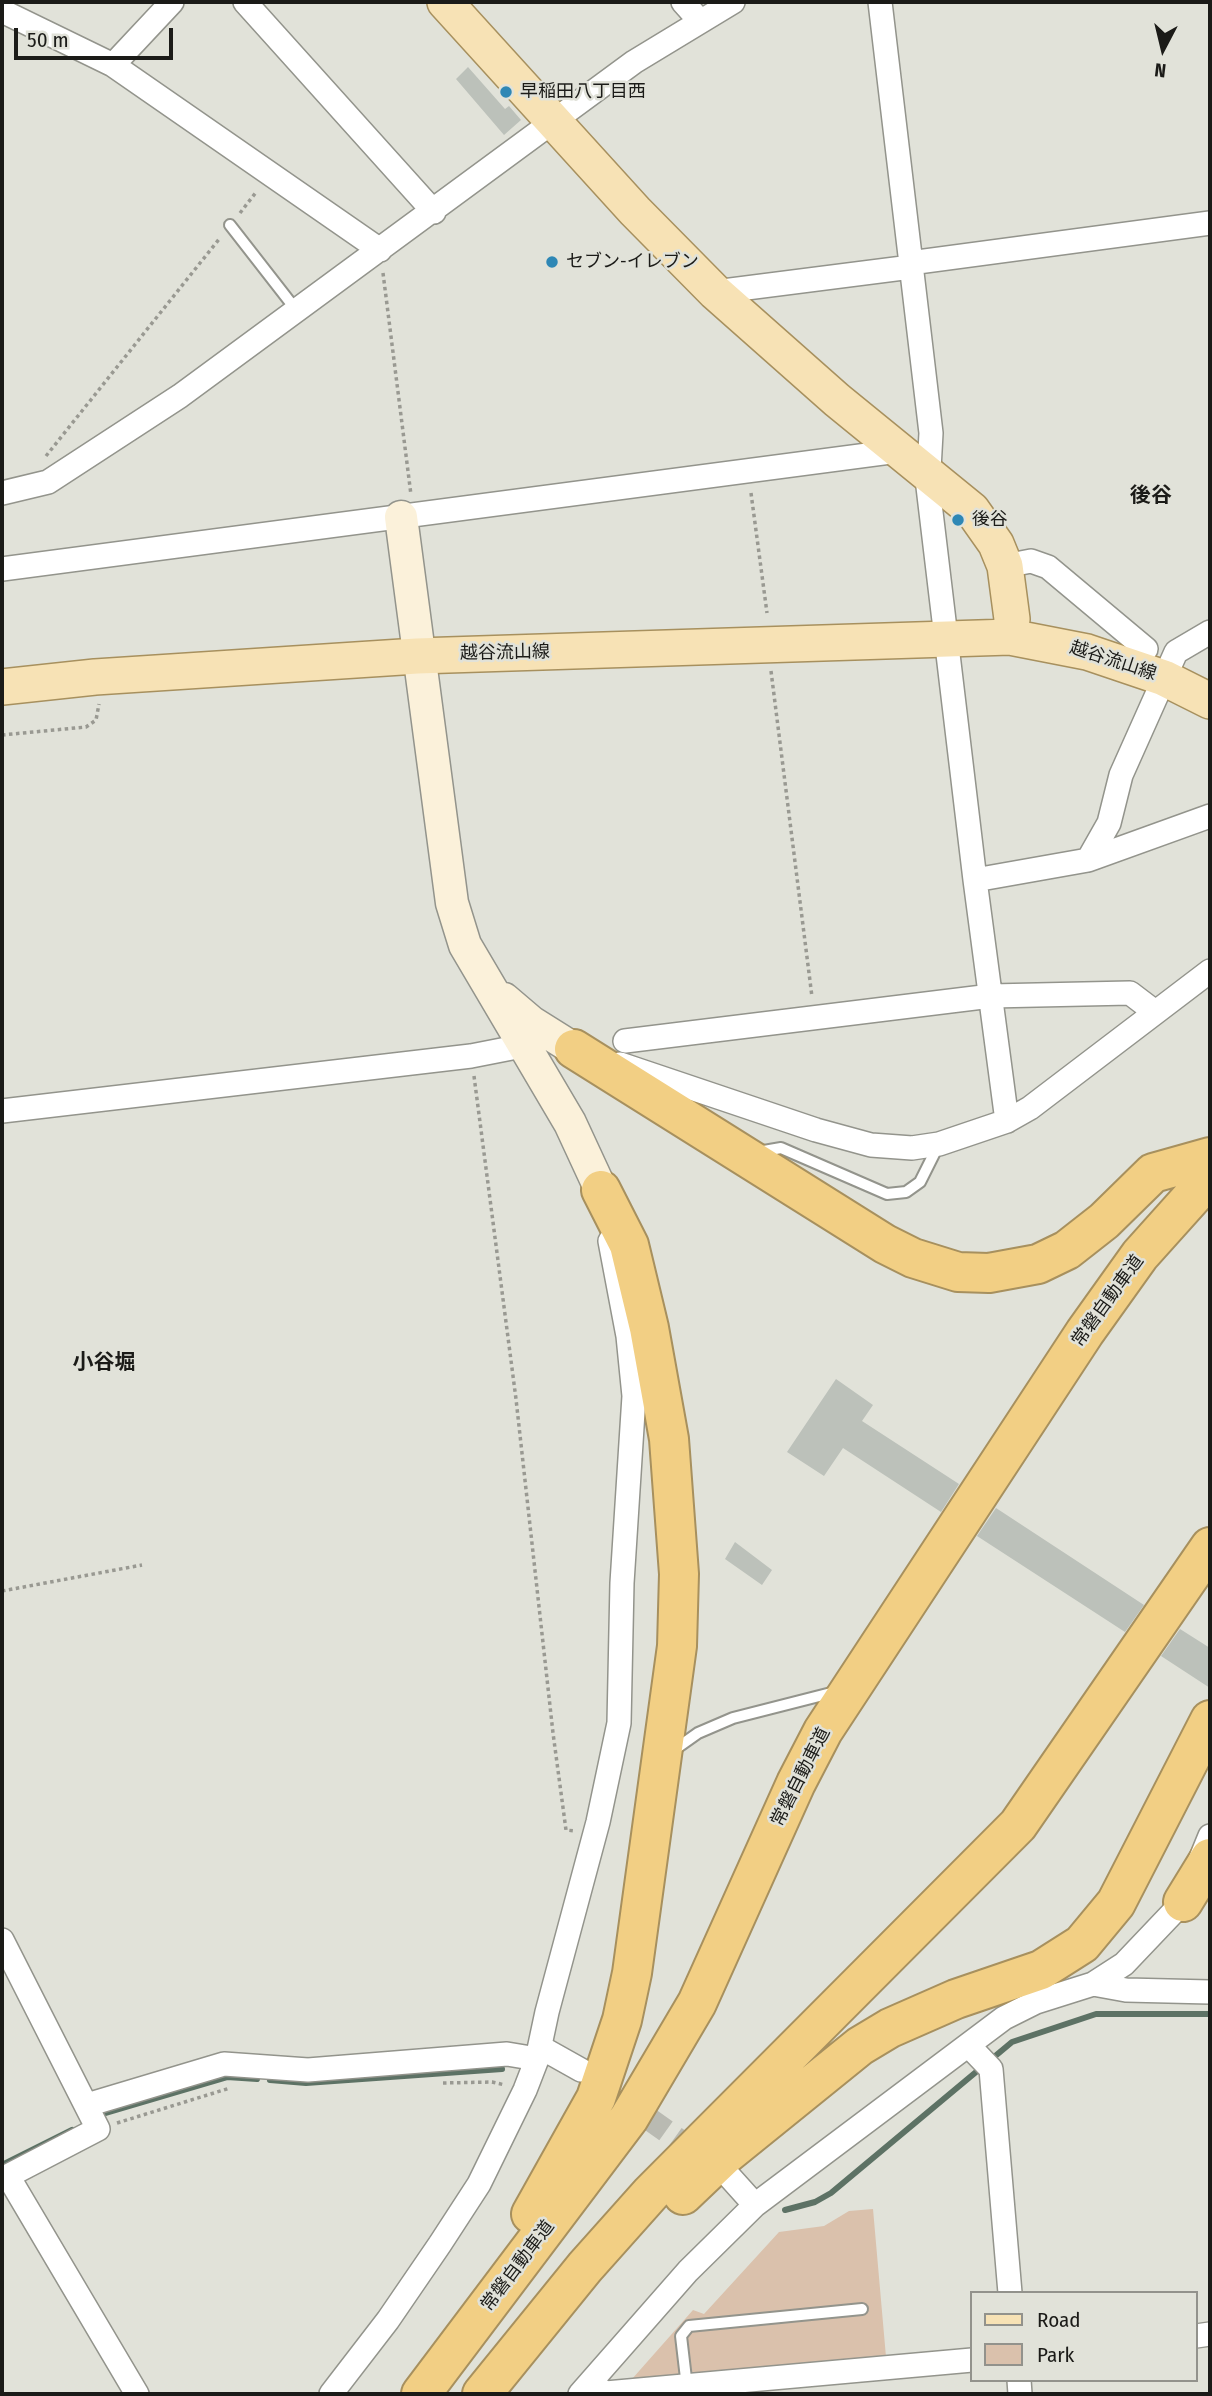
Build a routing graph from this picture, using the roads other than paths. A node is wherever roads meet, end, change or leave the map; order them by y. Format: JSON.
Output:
{"nodes":[{"id":1,"x":172,"y":2,"type":"edge"},
{"id":2,"x":245,"y":2,"type":"edge"},
{"id":3,"x":445,"y":2,"type":"edge"},
{"id":4,"x":683,"y":2,"type":"edge"},
{"id":5,"x":733,"y":2,"type":"edge"},
{"id":6,"x":880,"y":2,"type":"edge"},
{"id":7,"x":2,"y":11,"type":"edge"},
{"id":8,"x":701,"y":21,"type":"junction"},
{"id":9,"x":113,"y":65,"type":"junction"},
{"id":10,"x":554,"y":124,"type":"junction"},
{"id":11,"x":434,"y":212,"type":"junction"},
{"id":12,"x":1210,"y":223,"type":"edge"},
{"id":13,"x":230,"y":225,"type":"road end"},
{"id":14,"x":380,"y":250,"type":"junction"},
{"id":15,"x":910,"y":265,"type":"junction"},
{"id":16,"x":715,"y":292,"type":"junction"},
{"id":17,"x":297,"y":311,"type":"junction"},
{"id":18,"x":898,"y":451,"type":"junction"},
{"id":19,"x":927,"y":474,"type":"junction"},
{"id":20,"x":12,"y":491,"type":"edge"},
{"id":21,"x":407,"y":516,"type":"junction"},
{"id":22,"x":1005,"y":566,"type":"junction"},
{"id":23,"x":2,"y":569,"type":"edge"},
{"id":24,"x":1210,"y":632,"type":"edge"},
{"id":25,"x":1010,"y":637,"type":"junction"},
{"id":26,"x":947,"y":638,"type":"junction"},
{"id":27,"x":1146,"y":649,"type":"dead end"},
{"id":28,"x":417,"y":656,"type":"junction"},
{"id":29,"x":1164,"y":678,"type":"junction"},
{"id":30,"x":2,"y":687,"type":"edge"},
{"id":31,"x":1210,"y":701,"type":"edge"},
{"id":32,"x":1210,"y":816,"type":"edge"},
{"id":33,"x":1088,"y":860,"type":"junction"},
{"id":34,"x":975,"y":880,"type":"junction"},
{"id":35,"x":1210,"y":971,"type":"edge"},
{"id":36,"x":479,"y":973,"type":"junction"},
{"id":37,"x":991,"y":996,"type":"junction"},
{"id":38,"x":1155,"y":1012,"type":"junction"},
{"id":39,"x":625,"y":1041,"type":"dead end"},
{"id":40,"x":522,"y":1046,"type":"junction"},
{"id":41,"x":574,"y":1049,"type":"junction"},
{"id":42,"x":2,"y":1111,"type":"edge"},
{"id":43,"x":1007,"y":1121,"type":"junction"},
{"id":44,"x":939,"y":1144,"type":"junction"},
{"id":45,"x":742,"y":1155,"type":"junction"},
{"id":46,"x":1210,"y":1157,"type":"edge"},
{"id":47,"x":1210,"y":1177,"type":"edge"},
{"id":48,"x":601,"y":1191,"type":"junction"},
{"id":49,"x":1210,"y":1547,"type":"edge"},
{"id":50,"x":850,"y":1688,"type":"junction"},
{"id":51,"x":1210,"y":1720,"type":"edge"},
{"id":52,"x":661,"y":1766,"type":"junction"},
{"id":53,"x":1210,"y":1836,"type":"edge"},
{"id":54,"x":1210,"y":1858,"type":"edge"},
{"id":55,"x":1183,"y":1902,"type":"junction"},
{"id":56,"x":2,"y":1940,"type":"edge"},
{"id":57,"x":1093,"y":1984,"type":"junction"},
{"id":58,"x":1210,"y":1992,"type":"edge"},
{"id":59,"x":969,"y":2046,"type":"junction"},
{"id":60,"x":539,"y":2053,"type":"junction"},
{"id":61,"x":581,"y":2070,"type":"tunnel mouth"},
{"id":62,"x":87,"y":2105,"type":"junction"},
{"id":63,"x":728,"y":2175,"type":"dead end"},
{"id":64,"x":5,"y":2178,"type":"edge"},
{"id":65,"x":755,"y":2205,"type":"junction"},
{"id":66,"x":1010,"y":2291,"type":"edge"},
{"id":67,"x":862,"y":2309,"type":"dead end"},
{"id":68,"x":970,"y":2360,"type":"edge"},
{"id":69,"x":427,"y":2386,"type":"edge"},
{"id":70,"x":687,"y":2387,"type":"junction"},
{"id":71,"x":585,"y":2389,"type":"edge"},
{"id":72,"x":623,"y":2393,"type":"edge"},
{"id":73,"x":137,"y":2394,"type":"edge"},
{"id":74,"x":331,"y":2394,"type":"edge"},
{"id":75,"x":482,"y":2394,"type":"edge"},
{"id":76,"x":515,"y":2394,"type":"edge"}],
"edges":[{"from":1,"to":9,"type":"street"},
{"from":2,"to":11,"type":"street"},
{"from":3,"to":10,"type":"main road"},
{"from":4,"to":8,"type":"street"},
{"from":5,"to":8,"type":"street"},
{"from":6,"to":15,"type":"street"},
{"from":7,"to":9,"type":"street"},
{"from":8,"to":10,"type":"street"},
{"from":9,"to":14,"type":"street"},
{"from":10,"to":11,"type":"street"},
{"from":10,"to":16,"type":"main road"},
{"from":11,"to":14,"type":"street"},
{"from":12,"to":15,"type":"street"},
{"from":13,"to":17,"type":"lane"},
{"from":14,"to":17,"type":"street"},
{"from":15,"to":16,"type":"street"},
{"from":15,"to":19,"type":"street"},
{"from":16,"to":18,"type":"main road"},
{"from":17,"to":20,"type":"street"},
{"from":18,"to":19,"type":"main road"},
{"from":18,"to":21,"type":"street"},
{"from":19,"to":22,"type":"main road"},
{"from":19,"to":26,"type":"street"},
{"from":21,"to":23,"type":"street"},
{"from":21,"to":28,"type":"street"},
{"from":22,"to":25,"type":"main road"},
{"from":22,"to":27,"type":"street"},
{"from":24,"to":29,"type":"street"},
{"from":25,"to":26,"type":"main road","name":"越谷流山線"},
{"from":25,"to":29,"type":"main road","name":"越谷流山線"},
{"from":26,"to":28,"type":"main road","name":"越谷流山線"},
{"from":26,"to":34,"type":"street"},
{"from":28,"to":30,"type":"main road","name":"越谷流山線"},
{"from":28,"to":36,"type":"street"},
{"from":29,"to":31,"type":"main road","name":"越谷流山線"},
{"from":29,"to":33,"type":"street"},
{"from":32,"to":33,"type":"street"},
{"from":33,"to":34,"type":"street"},
{"from":34,"to":37,"type":"street"},
{"from":35,"to":38,"type":"street"},
{"from":36,"to":40,"type":"street"},
{"from":36,"to":41,"type":"street"},
{"from":37,"to":38,"type":"street"},
{"from":37,"to":39,"type":"street"},
{"from":37,"to":43,"type":"street"},
{"from":38,"to":43,"type":"street"},
{"from":40,"to":42,"type":"street"},
{"from":40,"to":48,"type":"street"},
{"from":41,"to":44,"type":"street"},
{"from":41,"to":45,"type":"highway"},
{"from":43,"to":44,"type":"street"},
{"from":44,"to":45,"type":"lane"},
{"from":45,"to":46,"type":"highway"},
{"from":47,"to":50,"type":"highway","name":"常磐自動車道"},
{"from":48,"to":52,"type":"highway"},
{"from":48,"to":60,"type":"street"},
{"from":49,"to":75,"type":"highway"},
{"from":50,"to":52,"type":"lane"},
{"from":50,"to":69,"type":"highway","name":"常磐自動車道"},
{"from":51,"to":76,"type":"highway"},
{"from":52,"to":69,"type":"highway"},
{"from":53,"to":55,"type":"street"},
{"from":54,"to":55,"type":"highway"},
{"from":55,"to":57,"type":"street"},
{"from":56,"to":62,"type":"street"},
{"from":57,"to":58,"type":"street"},
{"from":57,"to":59,"type":"street"},
{"from":59,"to":65,"type":"street"},
{"from":59,"to":66,"type":"street"},
{"from":60,"to":61,"type":"street"},
{"from":60,"to":62,"type":"street"},
{"from":60,"to":74,"type":"street"},
{"from":62,"to":64,"type":"street"},
{"from":63,"to":65,"type":"street"},
{"from":64,"to":73,"type":"street"},
{"from":65,"to":71,"type":"street"},
{"from":67,"to":70,"type":"lane"},
{"from":68,"to":70,"type":"street"},
{"from":70,"to":72,"type":"street"},
{"from":71,"to":72,"type":"street"}]}
